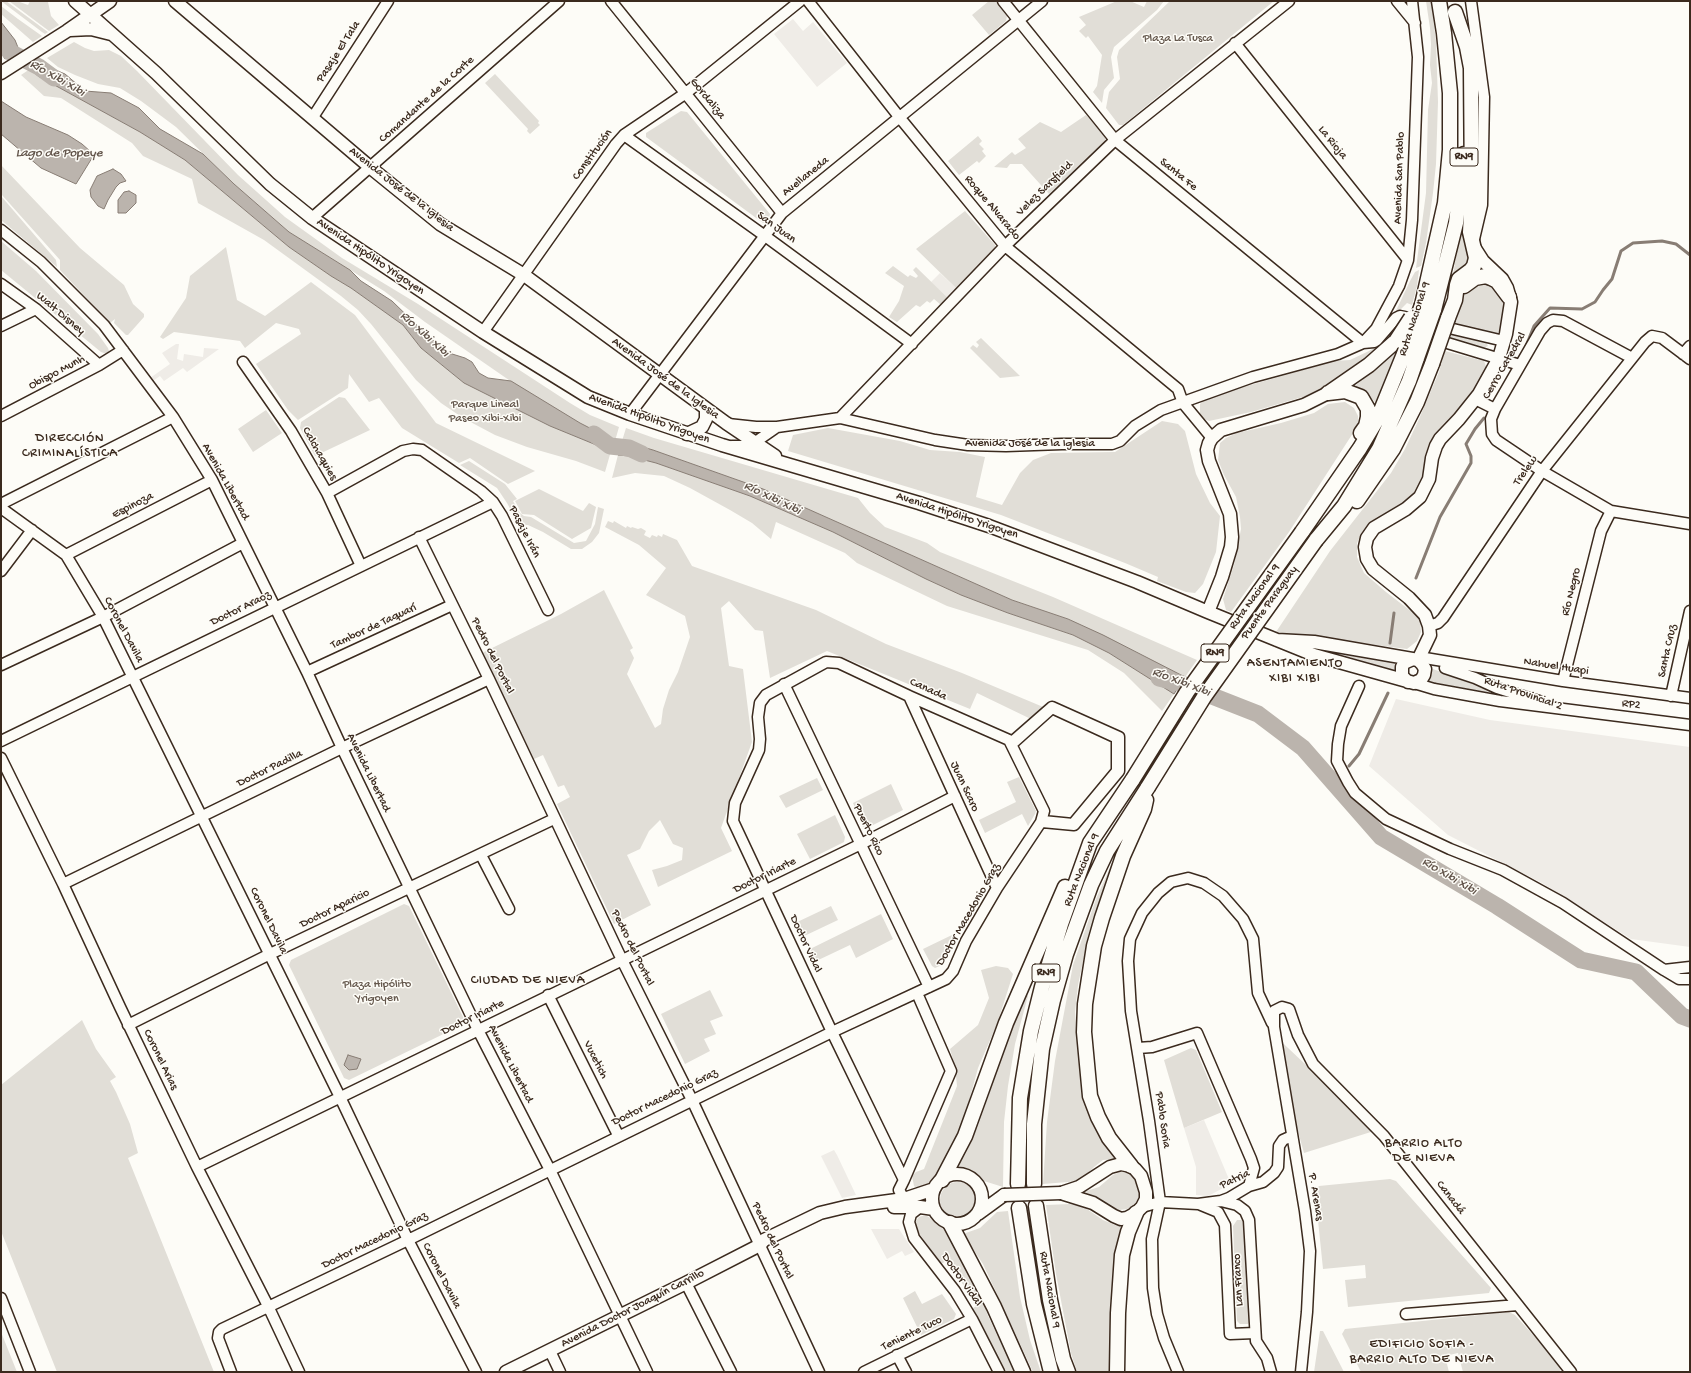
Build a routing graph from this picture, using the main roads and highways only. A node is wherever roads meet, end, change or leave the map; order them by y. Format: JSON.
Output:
{"nodes":[{"id":1,"x":75,"y":1,"type":"edge"},
{"id":2,"x":110,"y":1,"type":"edge"},
{"id":3,"x":176,"y":1,"type":"edge"},
{"id":4,"x":1439,"y":1,"type":"edge"},
{"id":5,"x":1454,"y":7,"type":"edge"},
{"id":6,"x":91,"y":15,"type":"junction"},
{"id":7,"x":66,"y":31,"type":"junction"},
{"id":8,"x":113,"y":34,"type":"junction"},
{"id":9,"x":1,"y":73,"type":"edge"},
{"id":10,"x":1473,"y":245,"type":"junction"},
{"id":11,"x":1509,"y":297,"type":"junction"},
{"id":12,"x":1455,"y":300,"type":"junction"},
{"id":13,"x":1419,"y":310,"type":"junction"},
{"id":14,"x":1411,"y":356,"type":"junction"},
{"id":15,"x":1328,"y":393,"type":"junction"},
{"id":16,"x":706,"y":409,"type":"junction"},
{"id":17,"x":687,"y":434,"type":"junction"},
{"id":18,"x":784,"y":462,"type":"junction"},
{"id":19,"x":1315,"y":512,"type":"junction"},
{"id":20,"x":1319,"y":537,"type":"junction"},
{"id":21,"x":1208,"y":612,"type":"junction"},
{"id":22,"x":1277,"y":640,"type":"junction"},
{"id":23,"x":1418,"y":659,"type":"junction"},
{"id":24,"x":1411,"y":683,"type":"junction"},
{"id":25,"x":1148,"y":787,"type":"junction"},
{"id":26,"x":1090,"y":843,"type":"junction"},
{"id":27,"x":1131,"y":1166,"type":"junction"},
{"id":28,"x":938,"y":1184,"type":"junction"},
{"id":29,"x":1018,"y":1184,"type":"dead end"},
{"id":30,"x":1034,"y":1184,"type":"dead end"},
{"id":31,"x":978,"y":1186,"type":"junction"},
{"id":32,"x":1061,"y":1193,"type":"junction"},
{"id":33,"x":1004,"y":1195,"type":"junction"},
{"id":34,"x":1036,"y":1206,"type":"dead end"},
{"id":35,"x":1019,"y":1208,"type":"dead end"},
{"id":36,"x":934,"y":1209,"type":"junction"},
{"id":37,"x":1139,"y":1210,"type":"junction"},
{"id":38,"x":978,"y":1214,"type":"junction"},
{"id":39,"x":950,"y":1223,"type":"junction"},
{"id":40,"x":760,"y":1245,"type":"junction"},
{"id":41,"x":506,"y":1372,"type":"edge"},
{"id":42,"x":1023,"y":1372,"type":"edge"},
{"id":43,"x":1051,"y":1372,"type":"edge"},
{"id":44,"x":1068,"y":1372,"type":"edge"},
{"id":45,"x":1117,"y":1372,"type":"edge"}],
"edges":[{"from":1,"to":6,"type":"main road","name":"Avenida Hipólito Yrigoyen"},
{"from":2,"to":6,"type":"main road"},
{"from":3,"to":16,"type":"main road","name":"Avenida José de la Iglesia"},
{"from":4,"to":13,"type":"highway","name":"Ruta Nacional 9","number":"RN9"},
{"from":5,"to":10,"type":"highway"},
{"from":5,"to":13,"type":"highway","name":"Ruta Nacional 9","number":"RN9"},
{"from":6,"to":7,"type":"main road"},
{"from":6,"to":8,"type":"main road","name":"Avenida Hipólito Yrigoyen"},
{"from":7,"to":8,"type":"main road"},
{"from":7,"to":9,"type":"main road"},
{"from":8,"to":17,"type":"main road","name":"Avenida Hipólito Yrigoyen"},
{"from":10,"to":11,"type":"main road"},
{"from":10,"to":12,"type":"highway"},
{"from":11,"to":12,"type":"highway"},
{"from":11,"to":23,"type":"main road"},
{"from":12,"to":20,"type":"highway","bridge":true},
{"from":13,"to":14,"type":"highway","name":"Ruta Nacional 9","number":"RN9","bridge":true},
{"from":13,"to":15,"type":"highway","bridge":true},
{"from":14,"to":19,"type":"highway","name":"Ruta Nacional 9","number":"RN9"},
{"from":14,"to":20,"type":"highway","name":"Ruta Nacional 9","number":"RN9"},
{"from":15,"to":19,"type":"highway"},
{"from":15,"to":21,"type":"main road"},
{"from":16,"to":17,"type":"main road"},
{"from":16,"to":18,"type":"main road","name":"Avenida José de la Iglesia"},
{"from":17,"to":18,"type":"main road","name":"Avenida Hipólito Yrigoyen"},
{"from":18,"to":21,"type":"main road","name":"Avenida Hipólito Yrigoyen","number":"RP2"},
{"from":19,"to":26,"type":"highway","name":"Ruta Nacional 9","number":"RN9","bridge":true},
{"from":20,"to":25,"type":"highway","name":"Puente Paraguay","number":"RN9","bridge":true},
{"from":21,"to":22,"type":"main road","name":"Avenida Hipólito Yrigoyen","number":"RP2"},
{"from":22,"to":23,"type":"main road","name":"Ruta Provincial 2","number":"RP2"},
{"from":22,"to":24,"type":"main road","name":"Ruta Provincial 2","number":"RP2"},
{"from":23,"to":24,"type":"main road"},
{"from":23,"to":24,"type":"main road"},
{"from":25,"to":27,"type":"highway"},
{"from":25,"to":30,"type":"highway","name":"Ruta Nacional 9","number":"RN9"},
{"from":26,"to":28,"type":"highway"},
{"from":26,"to":29,"type":"highway","name":"Ruta Nacional 9","number":"RN9"},
{"from":27,"to":32,"type":"main road"},
{"from":27,"to":37,"type":"main road"},
{"from":28,"to":31,"type":"main road"},
{"from":28,"to":36,"type":"main road"},
{"from":28,"to":40,"type":"main road","name":"Avenida Doctor Joaquín Carrillo"},
{"from":31,"to":33,"type":"main road"},
{"from":31,"to":38,"type":"main road"},
{"from":32,"to":33,"type":"main road","bridge":true},
{"from":32,"to":37,"type":"main road"},
{"from":33,"to":38,"type":"main road"},
{"from":34,"to":44,"type":"highway","name":"Ruta Nacional 9"},
{"from":35,"to":43,"type":"highway","name":"Ruta Nacional 9"},
{"from":36,"to":39,"type":"main road"},
{"from":36,"to":40,"type":"main road","name":"Avenida Doctor Joaquín Carrillo"},
{"from":37,"to":45,"type":"highway"},
{"from":38,"to":39,"type":"main road"},
{"from":39,"to":42,"type":"highway"},
{"from":40,"to":41,"type":"main road","name":"Avenida Doctor Joaquín Carrillo"}]}
